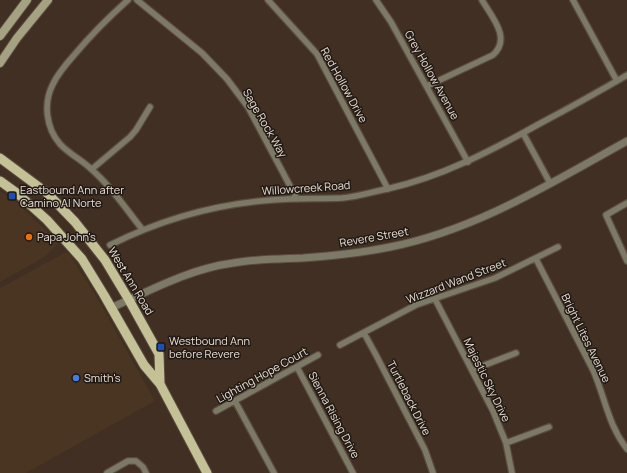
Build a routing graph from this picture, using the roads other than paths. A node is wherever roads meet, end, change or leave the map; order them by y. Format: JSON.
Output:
{"nodes":[{"id":1,"x":27,"y":0,"type":"edge"},
{"id":2,"x":48,"y":0,"type":"edge"},
{"id":3,"x":128,"y":0,"type":"edge"},
{"id":4,"x":137,"y":0,"type":"edge"},
{"id":5,"x":268,"y":0,"type":"edge"},
{"id":6,"x":376,"y":0,"type":"edge"},
{"id":7,"x":482,"y":0,"type":"edge"},
{"id":8,"x":573,"y":0,"type":"edge"},
{"id":9,"x":0,"y":36,"type":"edge"},
{"id":10,"x":0,"y":63,"type":"edge"},
{"id":11,"x":627,"y":76,"type":"edge"},
{"id":12,"x":617,"y":81,"type":"junction"},
{"id":13,"x":427,"y":86,"type":"junction"},
{"id":14,"x":150,"y":107,"type":"dead end"},
{"id":15,"x":523,"y":133,"type":"junction"},
{"id":16,"x":627,"y":141,"type":"edge"},
{"id":17,"x":0,"y":158,"type":"edge"},
{"id":18,"x":468,"y":162,"type":"junction"},
{"id":19,"x":92,"y":169,"type":"junction"},
{"id":20,"x":0,"y":181,"type":"edge"},
{"id":21,"x":550,"y":183,"type":"junction"},
{"id":22,"x":388,"y":189,"type":"junction"},
{"id":23,"x":296,"y":198,"type":"junction"},
{"id":24,"x":627,"y":203,"type":"edge"},
{"id":25,"x":142,"y":230,"type":"junction"},
{"id":26,"x":110,"y":245,"type":"dead end"},
{"id":27,"x":558,"y":247,"type":"dead end"},
{"id":28,"x":536,"y":259,"type":"junction"},
{"id":29,"x":627,"y":261,"type":"edge"},
{"id":30,"x":435,"y":299,"type":"junction"},
{"id":31,"x":129,"y":300,"type":"junction"},
{"id":32,"x":111,"y":308,"type":"junction"},
{"id":33,"x":364,"y":333,"type":"junction"},
{"id":34,"x":340,"y":345,"type":"dead end"},
{"id":35,"x":516,"y":353,"type":"dead end"},
{"id":36,"x":318,"y":356,"type":"dead end"},
{"id":37,"x":297,"y":367,"type":"junction"},
{"id":38,"x":472,"y":370,"type":"junction"},
{"id":39,"x":160,"y":384,"type":"junction"},
{"id":40,"x":235,"y":400,"type":"junction"},
{"id":41,"x":216,"y":412,"type":"dead end"},
{"id":42,"x":549,"y":427,"type":"dead end"},
{"id":43,"x":506,"y":443,"type":"junction"},
{"id":44,"x":627,"y":449,"type":"edge"},
{"id":45,"x":107,"y":473,"type":"edge"},
{"id":46,"x":146,"y":473,"type":"edge"},
{"id":47,"x":207,"y":473,"type":"edge"},
{"id":48,"x":274,"y":473,"type":"edge"},
{"id":49,"x":353,"y":473,"type":"edge"},
{"id":50,"x":433,"y":473,"type":"edge"},
{"id":51,"x":512,"y":473,"type":"edge"}],
"edges":[{"from":1,"to":9,"type":"main road"},
{"from":2,"to":10,"type":"main road"},
{"from":3,"to":19,"type":"street"},
{"from":4,"to":23,"type":"street","name":"Sage Rock Way"},
{"from":5,"to":22,"type":"street","name":"Red Hollow Drive"},
{"from":6,"to":13,"type":"street","name":"Grey Hollow Avenue"},
{"from":7,"to":13,"type":"street"},
{"from":8,"to":12,"type":"street"},
{"from":11,"to":12,"type":"street","name":"Willowcreek Road"},
{"from":12,"to":15,"type":"street","name":"Willowcreek Road"},
{"from":13,"to":18,"type":"street","name":"Grey Hollow Avenue"},
{"from":14,"to":19,"type":"street"},
{"from":15,"to":18,"type":"street","name":"Willowcreek Road"},
{"from":15,"to":21,"type":"street"},
{"from":16,"to":21,"type":"street","name":"Revere Street"},
{"from":17,"to":31,"type":"main road","name":"West Ann Road"},
{"from":18,"to":22,"type":"street","name":"Willowcreek Road"},
{"from":19,"to":25,"type":"street"},
{"from":20,"to":32,"type":"main road","name":"West Ann Road"},
{"from":21,"to":31,"type":"street","name":"Revere Street"},
{"from":22,"to":23,"type":"street","name":"Willowcreek Road"},
{"from":23,"to":25,"type":"street","name":"Willowcreek Road"},
{"from":24,"to":29,"type":"street"},
{"from":25,"to":26,"type":"street","name":"Willowcreek Road"},
{"from":27,"to":28,"type":"street","name":"Wizzard Wand Street"},
{"from":28,"to":30,"type":"street","name":"Wizzard Wand Street"},
{"from":28,"to":44,"type":"street","name":"Bright Lites Avenue"},
{"from":30,"to":33,"type":"street","name":"Wizzard Wand Street"},
{"from":30,"to":38,"type":"street","name":"Majestic Sky Drive"},
{"from":31,"to":32,"type":"street","name":"Revere Street"},
{"from":31,"to":39,"type":"main road","name":"West Ann Road"},
{"from":32,"to":39,"type":"main road","name":"West Ann Road"},
{"from":33,"to":34,"type":"street","name":"Wizzard Wand Street"},
{"from":33,"to":50,"type":"street","name":"Turtleback Drive"},
{"from":35,"to":38,"type":"street"},
{"from":36,"to":37,"type":"street","name":"Lighting Hope Court"},
{"from":37,"to":40,"type":"street","name":"Lighting Hope Court"},
{"from":37,"to":49,"type":"street","name":"Sienna Rising Drive"},
{"from":38,"to":43,"type":"street","name":"Majestic Sky Drive"},
{"from":39,"to":47,"type":"main road","name":"West Ann Road"},
{"from":40,"to":41,"type":"street","name":"Lighting Hope Court"},
{"from":40,"to":48,"type":"street"},
{"from":42,"to":43,"type":"street"},
{"from":43,"to":51,"type":"street","name":"Majestic Sky Drive"},
{"from":45,"to":46,"type":"street"}]}
